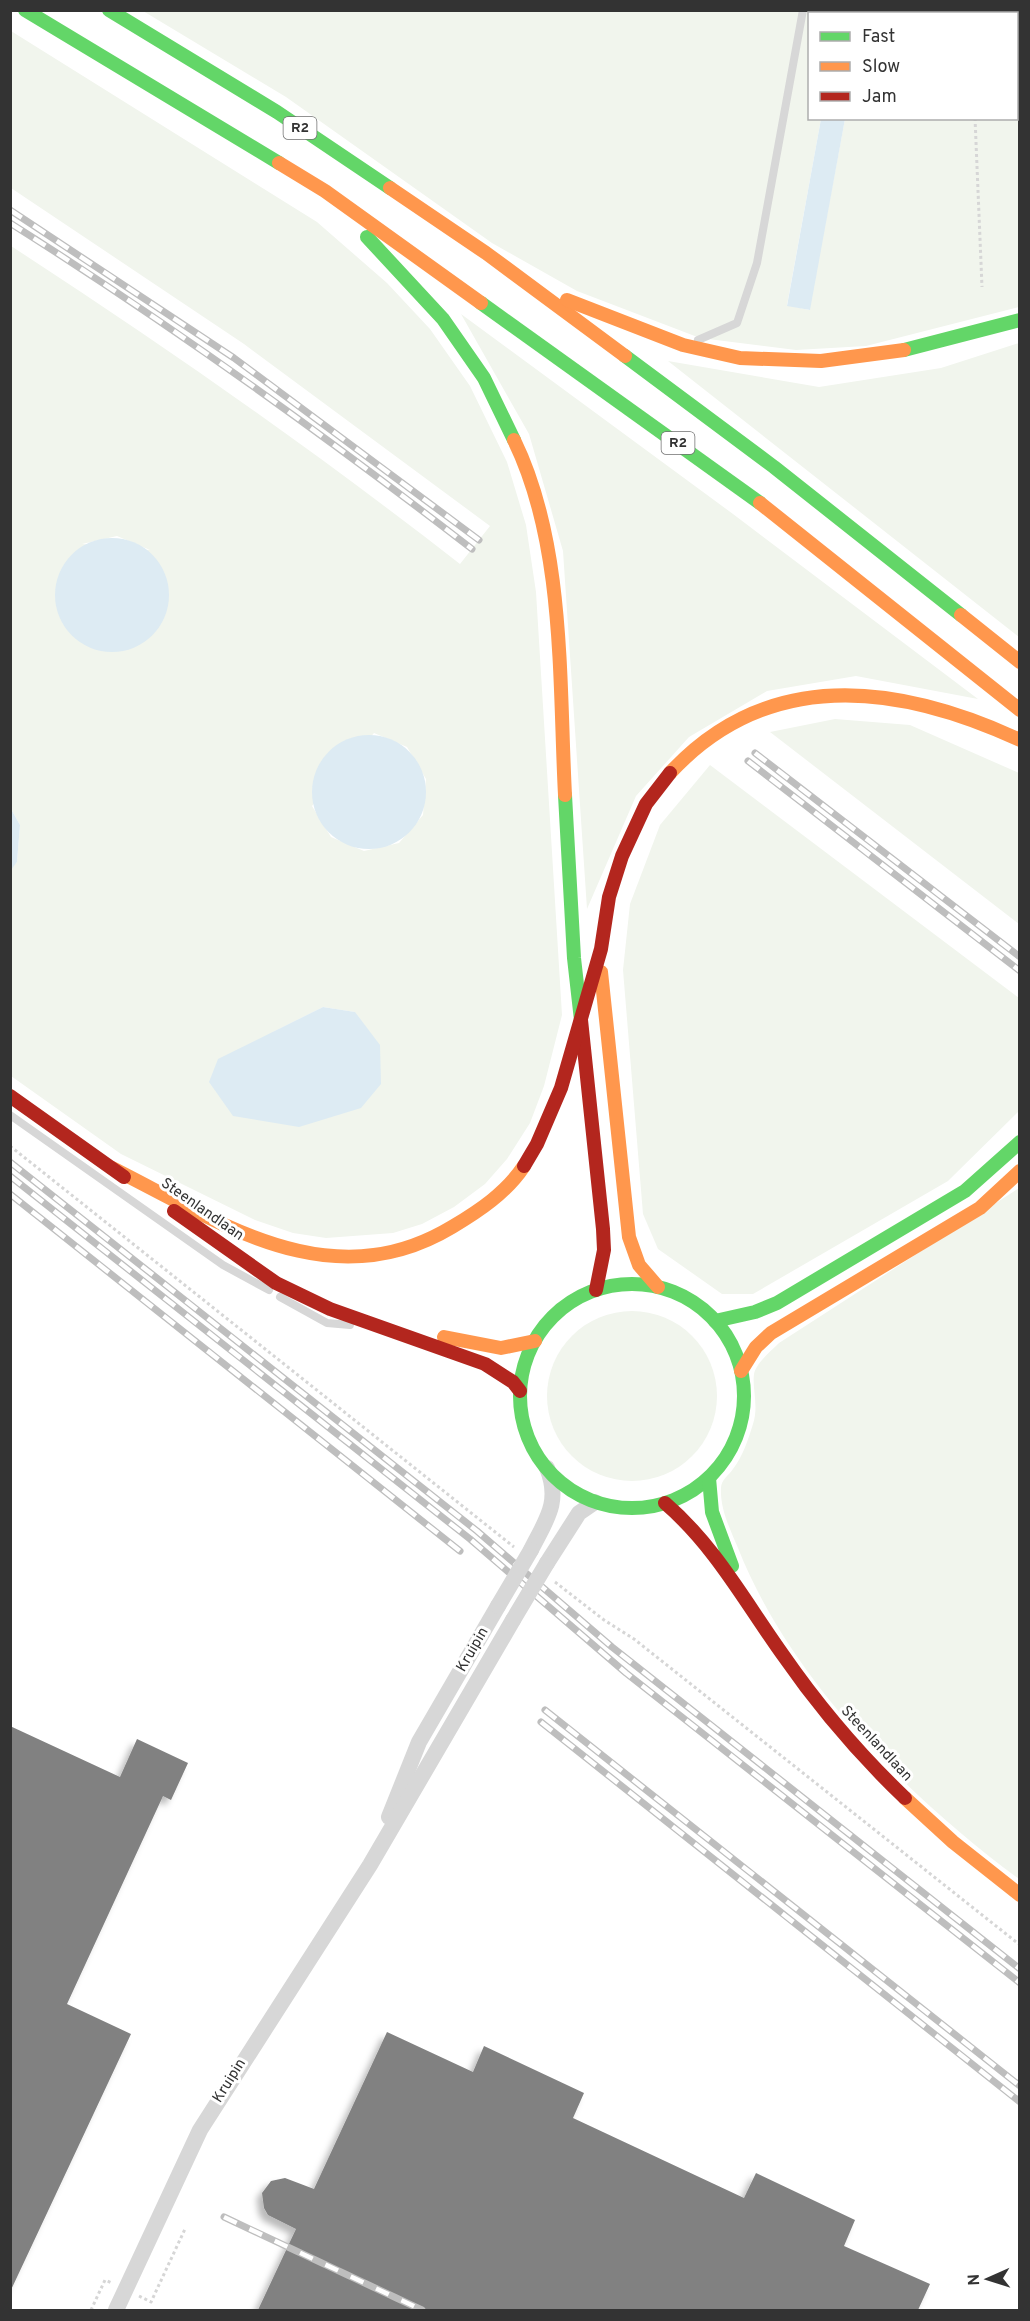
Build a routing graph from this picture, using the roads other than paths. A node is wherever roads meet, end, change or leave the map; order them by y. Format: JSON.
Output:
{"nodes":[{"id":1,"x":25,"y":10,"type":"edge"},
{"id":2,"x":109,"y":10,"type":"edge"},
{"id":3,"x":803,"y":10,"type":"edge"},
{"id":4,"x":324,"y":191,"type":"junction"},
{"id":5,"x":486,"y":253,"type":"junction"},
{"id":6,"x":1020,"y":320,"type":"edge"},
{"id":7,"x":684,"y":345,"type":"junction"},
{"id":8,"x":1020,"y":662,"type":"edge"},
{"id":9,"x":1020,"y":710,"type":"edge"},
{"id":10,"x":1020,"y":740,"type":"edge"},
{"id":11,"x":601,"y":948,"type":"junction"},
{"id":12,"x":580,"y":1020,"type":"junction"},
{"id":13,"x":10,"y":1096,"type":"edge"},
{"id":14,"x":10,"y":1115,"type":"edge"},
{"id":15,"x":1020,"y":1142,"type":"edge"},
{"id":16,"x":111,"y":1168,"type":"junction"},
{"id":17,"x":1020,"y":1171,"type":"edge"},
{"id":18,"x":658,"y":1287,"type":"junction"},
{"id":19,"x":596,"y":1290,"type":"junction"},
{"id":20,"x":715,"y":1321,"type":"junction"},
{"id":21,"x":386,"y":1328,"type":"junction"},
{"id":22,"x":535,"y":1341,"type":"junction"},
{"id":23,"x":741,"y":1371,"type":"junction"},
{"id":24,"x":520,"y":1391,"type":"junction"},
{"id":25,"x":547,"y":1468,"type":"junction"},
{"id":26,"x":709,"y":1478,"type":"junction"},
{"id":27,"x":595,"y":1502,"type":"junction"},
{"id":28,"x":665,"y":1503,"type":"junction"},
{"id":29,"x":740,"y":1587,"type":"junction"},
{"id":30,"x":370,"y":1865,"type":"junction"},
{"id":31,"x":1020,"y":1895,"type":"edge"},
{"id":32,"x":116,"y":2310,"type":"edge"}],
"edges":[{"from":1,"to":4,"type":"main road","number":"R2"},
{"from":2,"to":5,"type":"main road","number":"R2"},
{"from":3,"to":7,"type":"lane"},
{"from":4,"to":9,"type":"main road","number":"R2"},
{"from":4,"to":12,"type":"main road"},
{"from":5,"to":7,"type":"main road"},
{"from":5,"to":8,"type":"main road","number":"R2"},
{"from":6,"to":7,"type":"main road"},
{"from":10,"to":11,"type":"main road"},
{"from":11,"to":12,"type":"main road"},
{"from":11,"to":18,"type":"main road"},
{"from":12,"to":16,"type":"main road"},
{"from":12,"to":19,"type":"main road"},
{"from":13,"to":16,"type":"main road","name":"Steenlandlaan"},
{"from":14,"to":21,"type":"lane"},
{"from":15,"to":20,"type":"main road"},
{"from":16,"to":21,"type":"main road","name":"Steenlandlaan"},
{"from":17,"to":23,"type":"main road"},
{"from":18,"to":19,"type":"main road"},
{"from":18,"to":20,"type":"main road"},
{"from":19,"to":22,"type":"main road"},
{"from":20,"to":23,"type":"main road"},
{"from":21,"to":22,"type":"main road","name":"Steenlandlaan"},
{"from":21,"to":24,"type":"main road","name":"Steenlandlaan"},
{"from":22,"to":24,"type":"main road"},
{"from":23,"to":26,"type":"main road"},
{"from":24,"to":25,"type":"main road"},
{"from":25,"to":27,"type":"main road"},
{"from":25,"to":30,"type":"street","name":"Kruipin","bridge":true},
{"from":26,"to":28,"type":"main road"},
{"from":26,"to":29,"type":"main road","name":"Steenlandlaan"},
{"from":27,"to":28,"type":"main road"},
{"from":27,"to":30,"type":"street","name":"Kruipin","bridge":true},
{"from":28,"to":29,"type":"main road","name":"Steenlandlaan"},
{"from":29,"to":31,"type":"main road","name":"Steenlandlaan"},
{"from":30,"to":32,"type":"street","name":"Kruipin"}]}
